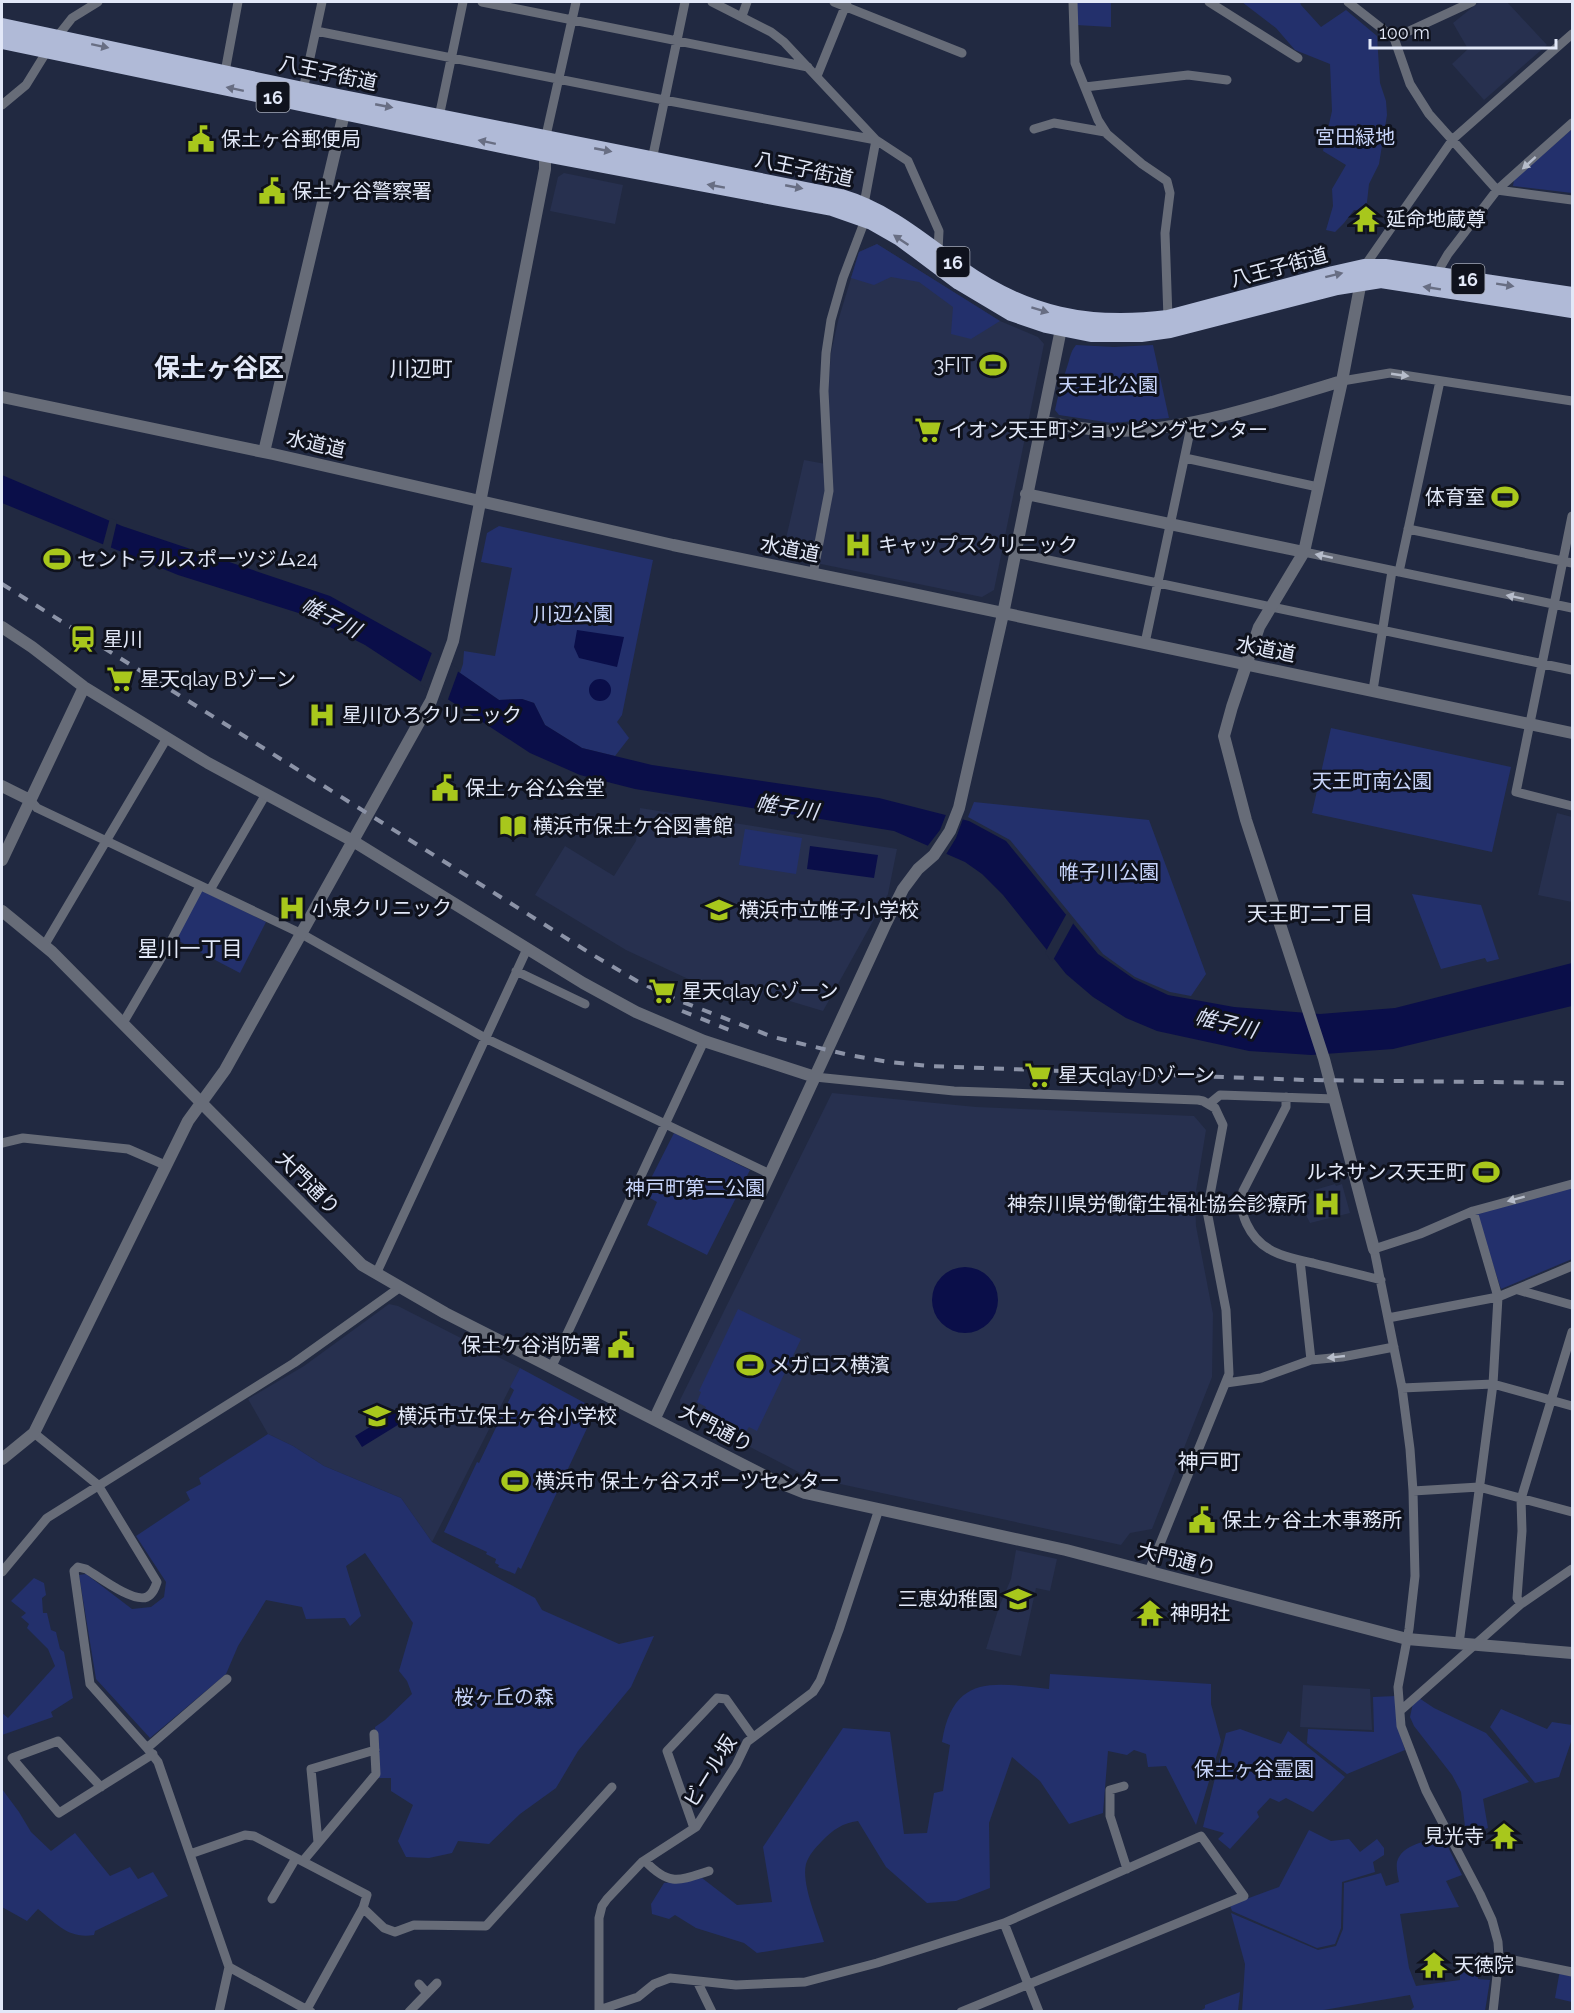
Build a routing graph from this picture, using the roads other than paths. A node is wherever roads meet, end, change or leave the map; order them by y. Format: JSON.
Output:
{"nodes":[{"id":1,"x":98,"y":2,"type":"edge"},
{"id":2,"x":238,"y":2,"type":"edge"},
{"id":3,"x":322,"y":2,"type":"edge"},
{"id":4,"x":463,"y":2,"type":"edge"},
{"id":5,"x":482,"y":2,"type":"edge"},
{"id":6,"x":576,"y":2,"type":"edge"},
{"id":7,"x":685,"y":2,"type":"edge"},
{"id":8,"x":712,"y":2,"type":"edge"},
{"id":9,"x":747,"y":2,"type":"edge"},
{"id":10,"x":834,"y":2,"type":"edge"},
{"id":11,"x":1073,"y":2,"type":"edge"},
{"id":12,"x":1209,"y":2,"type":"edge"},
{"id":13,"x":1348,"y":2,"type":"edge"},
{"id":14,"x":1472,"y":2,"type":"edge"},
{"id":15,"x":846,"y":4,"type":"edge"},
{"id":16,"x":742,"y":16,"type":"junction"},
{"id":17,"x":572,"y":20,"type":"junction"},
{"id":18,"x":2,"y":26,"type":"edge"},
{"id":19,"x":316,"y":31,"type":"junction"},
{"id":20,"x":1572,"y":34,"type":"edge"},
{"id":21,"x":1394,"y":39,"type":"junction"},
{"id":22,"x":2,"y":41,"type":"edge"},
{"id":23,"x":676,"y":41,"type":"junction"},
{"id":24,"x":52,"y":44,"type":"junction"},
{"id":25,"x":962,"y":53,"type":"dead end"},
{"id":26,"x":452,"y":58,"type":"junction"},
{"id":27,"x":1298,"y":58,"type":"dead end"},
{"id":28,"x":808,"y":68,"type":"junction"},
{"id":29,"x":225,"y":72,"type":"junction"},
{"id":30,"x":816,"y":76,"type":"junction"},
{"id":31,"x":560,"y":80,"type":"junction"},
{"id":32,"x":1227,"y":80,"type":"dead end"},
{"id":33,"x":1085,"y":87,"type":"junction"},
{"id":34,"x":303,"y":90,"type":"junction"},
{"id":35,"x":664,"y":100,"type":"junction"},
{"id":36,"x":2,"y":105,"type":"edge"},
{"id":37,"x":346,"y":105,"type":"junction"},
{"id":38,"x":439,"y":117,"type":"junction"},
{"id":39,"x":1572,"y":123,"type":"edge"},
{"id":40,"x":1034,"y":129,"type":"dead end"},
{"id":41,"x":1105,"y":132,"type":"junction"},
{"id":42,"x":1453,"y":139,"type":"junction"},
{"id":43,"x":876,"y":140,"type":"junction"},
{"id":44,"x":545,"y":146,"type":"junction"},
{"id":45,"x":652,"y":160,"type":"junction"},
{"id":46,"x":1497,"y":190,"type":"junction"},
{"id":47,"x":1572,"y":200,"type":"edge"},
{"id":48,"x":865,"y":212,"type":"junction"},
{"id":49,"x":938,"y":251,"type":"junction"},
{"id":50,"x":1438,"y":274,"type":"junction"},
{"id":51,"x":1362,"y":276,"type":"junction"},
{"id":52,"x":1572,"y":295,"type":"edge"},
{"id":53,"x":1572,"y":310,"type":"edge"},
{"id":54,"x":1168,"y":318,"type":"junction"},
{"id":55,"x":1061,"y":329,"type":"junction"},
{"id":56,"x":1342,"y":381,"type":"junction"},
{"id":57,"x":1440,"y":381,"type":"junction"},
{"id":58,"x":2,"y":397,"type":"edge"},
{"id":59,"x":1572,"y":401,"type":"edge"},
{"id":60,"x":1041,"y":422,"type":"junction"},
{"id":61,"x":1192,"y":422,"type":"junction"},
{"id":62,"x":264,"y":452,"type":"junction"},
{"id":63,"x":1185,"y":458,"type":"junction"},
{"id":64,"x":1318,"y":487,"type":"junction"},
{"id":65,"x":1026,"y":494,"type":"junction"},
{"id":66,"x":479,"y":502,"type":"junction"},
{"id":67,"x":1572,"y":516,"type":"edge"},
{"id":68,"x":1171,"y":524,"type":"junction"},
{"id":69,"x":1408,"y":529,"type":"junction"},
{"id":70,"x":1304,"y":552,"type":"junction"},
{"id":71,"x":1015,"y":553,"type":"junction"},
{"id":72,"x":1568,"y":562,"type":"edge"},
{"id":73,"x":1395,"y":571,"type":"junction"},
{"id":74,"x":813,"y":574,"type":"junction"},
{"id":75,"x":1158,"y":584,"type":"junction"},
{"id":76,"x":1555,"y":605,"type":"junction"},
{"id":77,"x":1271,"y":608,"type":"junction"},
{"id":78,"x":1572,"y":608,"type":"edge"},
{"id":79,"x":1003,"y":614,"type":"junction"},
{"id":80,"x":2,"y":627,"type":"edge"},
{"id":81,"x":1381,"y":630,"type":"junction"},
{"id":82,"x":1145,"y":644,"type":"junction"},
{"id":83,"x":1543,"y":663,"type":"junction"},
{"id":84,"x":1246,"y":665,"type":"junction"},
{"id":85,"x":1572,"y":670,"type":"edge"},
{"id":86,"x":84,"y":687,"type":"junction"},
{"id":87,"x":1373,"y":690,"type":"junction"},
{"id":88,"x":1530,"y":724,"type":"junction"},
{"id":89,"x":1572,"y":733,"type":"edge"},
{"id":90,"x":167,"y":738,"type":"junction"},
{"id":91,"x":2,"y":786,"type":"edge"},
{"id":92,"x":266,"y":794,"type":"junction"},
{"id":93,"x":30,"y":800,"type":"junction"},
{"id":94,"x":1572,"y":806,"type":"edge"},
{"id":95,"x":108,"y":840,"type":"junction"},
{"id":96,"x":353,"y":841,"type":"junction"},
{"id":97,"x":2,"y":860,"type":"edge"},
{"id":98,"x":200,"y":886,"type":"junction"},
{"id":99,"x":210,"y":891,"type":"junction"},
{"id":100,"x":2,"y":911,"type":"edge"},
{"id":101,"x":300,"y":933,"type":"junction"},
{"id":102,"x":45,"y":946,"type":"junction"},
{"id":103,"x":527,"y":949,"type":"junction"},
{"id":104,"x":516,"y":971,"type":"junction"},
{"id":105,"x":585,"y":1004,"type":"dead end"},
{"id":106,"x":123,"y":1023,"type":"junction"},
{"id":107,"x":485,"y":1038,"type":"junction"},
{"id":108,"x":704,"y":1041,"type":"junction"},
{"id":109,"x":815,"y":1077,"type":"junction"},
{"id":110,"x":1286,"y":1097,"type":"junction"},
{"id":111,"x":1335,"y":1099,"type":"junction"},
{"id":112,"x":201,"y":1104,"type":"junction"},
{"id":113,"x":1209,"y":1104,"type":"junction"},
{"id":114,"x":666,"y":1123,"type":"junction"},
{"id":115,"x":2,"y":1143,"type":"edge"},
{"id":116,"x":165,"y":1165,"type":"junction"},
{"id":117,"x":770,"y":1174,"type":"junction"},
{"id":118,"x":1572,"y":1184,"type":"edge"},
{"id":119,"x":1473,"y":1211,"type":"junction"},
{"id":120,"x":1374,"y":1249,"type":"junction"},
{"id":121,"x":1300,"y":1260,"type":"junction"},
{"id":122,"x":1572,"y":1266,"type":"edge"},
{"id":123,"x":376,"y":1274,"type":"junction"},
{"id":124,"x":1381,"y":1280,"type":"junction"},
{"id":125,"x":399,"y":1288,"type":"junction"},
{"id":126,"x":1518,"y":1290,"type":"junction"},
{"id":127,"x":1498,"y":1297,"type":"junction"},
{"id":128,"x":1572,"y":1305,"type":"edge"},
{"id":129,"x":1388,"y":1318,"type":"junction"},
{"id":130,"x":1572,"y":1332,"type":"edge"},
{"id":131,"x":1394,"y":1347,"type":"junction"},
{"id":132,"x":1311,"y":1360,"type":"junction"},
{"id":133,"x":552,"y":1366,"type":"junction"},
{"id":134,"x":1226,"y":1383,"type":"junction"},
{"id":135,"x":1493,"y":1384,"type":"junction"},
{"id":136,"x":1402,"y":1388,"type":"junction"},
{"id":137,"x":1552,"y":1401,"type":"junction"},
{"id":138,"x":1572,"y":1406,"type":"edge"},
{"id":139,"x":655,"y":1418,"type":"junction"},
{"id":140,"x":34,"y":1433,"type":"junction"},
{"id":141,"x":2,"y":1459,"type":"edge"},
{"id":142,"x":98,"y":1485,"type":"junction"},
{"id":143,"x":1479,"y":1487,"type":"junction"},
{"id":144,"x":1413,"y":1491,"type":"junction"},
{"id":145,"x":1521,"y":1498,"type":"junction"},
{"id":146,"x":879,"y":1509,"type":"junction"},
{"id":147,"x":1572,"y":1512,"type":"edge"},
{"id":148,"x":1572,"y":1569,"type":"edge"},
{"id":149,"x":1149,"y":1571,"type":"junction"},
{"id":150,"x":2,"y":1572,"type":"edge"},
{"id":151,"x":1521,"y":1604,"type":"junction"},
{"id":152,"x":1407,"y":1639,"type":"junction"},
{"id":153,"x":1459,"y":1644,"type":"junction"},
{"id":154,"x":1474,"y":1644,"type":"junction"},
{"id":155,"x":1572,"y":1653,"type":"edge"},
{"id":156,"x":227,"y":1679,"type":"dead end"},
{"id":157,"x":1400,"y":1711,"type":"junction"},
{"id":158,"x":374,"y":1734,"type":"dead end"},
{"id":159,"x":753,"y":1737,"type":"junction"},
{"id":160,"x":375,"y":1750,"type":"junction"},
{"id":161,"x":150,"y":1751,"type":"junction"},
{"id":162,"x":1124,"y":1786,"type":"dead end"},
{"id":163,"x":101,"y":1787,"type":"junction"},
{"id":164,"x":612,"y":1787,"type":"dead end"},
{"id":165,"x":694,"y":1828,"type":"junction"},
{"id":166,"x":318,"y":1842,"type":"junction"},
{"id":167,"x":190,"y":1854,"type":"junction"},
{"id":168,"x":300,"y":1859,"type":"junction"},
{"id":169,"x":645,"y":1861,"type":"junction"},
{"id":170,"x":1127,"y":1869,"type":"junction"},
{"id":171,"x":709,"y":1871,"type":"dead end"},
{"id":172,"x":272,"y":1899,"type":"dead end"},
{"id":173,"x":363,"y":1908,"type":"junction"},
{"id":174,"x":1004,"y":1923,"type":"junction"},
{"id":175,"x":1498,"y":1957,"type":"junction"},
{"id":176,"x":229,"y":1967,"type":"junction"},
{"id":177,"x":1572,"y":1972,"type":"edge"},
{"id":178,"x":697,"y":1981,"type":"junction"},
{"id":179,"x":437,"y":1983,"type":"dead end"},
{"id":180,"x":418,"y":1984,"type":"dead end"},
{"id":181,"x":1028,"y":1984,"type":"junction"},
{"id":182,"x":427,"y":1993,"type":"junction"},
{"id":183,"x":309,"y":2010,"type":"edge"},
{"id":184,"x":599,"y":2011,"type":"edge"},
{"id":185,"x":219,"y":2012,"type":"edge"},
{"id":186,"x":409,"y":2012,"type":"edge"},
{"id":187,"x":711,"y":2012,"type":"edge"},
{"id":188,"x":961,"y":2012,"type":"edge"},
{"id":189,"x":1039,"y":2012,"type":"edge"},
{"id":190,"x":1493,"y":2012,"type":"edge"}],
"edges":[{"from":1,"to":24,"type":"street"},
{"from":2,"to":29,"type":"street"},
{"from":3,"to":19,"type":"street"},
{"from":4,"to":26,"type":"street"},
{"from":5,"to":17,"type":"street"},
{"from":6,"to":17,"type":"street"},
{"from":7,"to":23,"type":"street"},
{"from":8,"to":16,"type":"street"},
{"from":9,"to":16,"type":"street"},
{"from":10,"to":15,"type":"street"},
{"from":11,"to":33,"type":"street"},
{"from":12,"to":27,"type":"street"},
{"from":13,"to":21,"type":"street"},
{"from":14,"to":21,"type":"street"},
{"from":15,"to":25,"type":"street"},
{"from":15,"to":30,"type":"street"},
{"from":16,"to":28,"type":"street"},
{"from":17,"to":23,"type":"street"},
{"from":17,"to":31,"type":"street"},
{"from":18,"to":24,"type":"highway","name":"八王子街道","number":"16"},
{"from":19,"to":26,"type":"street"},
{"from":19,"to":34,"type":"street"},
{"from":20,"to":42,"type":"street"},
{"from":21,"to":42,"type":"street"},
{"from":22,"to":24,"type":"highway","name":"八王子街道","number":"16"},
{"from":23,"to":28,"type":"street"},
{"from":23,"to":35,"type":"street"},
{"from":24,"to":29,"type":"highway","name":"八王子街道","number":"16","one_way":true},
{"from":24,"to":36,"type":"street"},
{"from":37,"to":24,"type":"highway","name":"八王子街道","number":"16","one_way":true},
{"from":26,"to":31,"type":"street"},
{"from":26,"to":38,"type":"street"},
{"from":28,"to":30,"type":"street"},
{"from":29,"to":34,"type":"highway","name":"八王子街道","number":"16"},
{"from":30,"to":43,"type":"street"},
{"from":31,"to":35,"type":"street"},
{"from":31,"to":44,"type":"street"},
{"from":32,"to":33,"type":"street"},
{"from":33,"to":41,"type":"street"},
{"from":34,"to":37,"type":"highway","name":"八王子街道","number":"16"},
{"from":35,"to":43,"type":"street"},
{"from":35,"to":45,"type":"street"},
{"from":37,"to":38,"type":"highway","name":"八王子街道","number":"16","one_way":true},
{"from":44,"to":37,"type":"highway","name":"八王子街道","number":"16","one_way":true},
{"from":37,"to":62,"type":"street"},
{"from":38,"to":44,"type":"highway","name":"八王子街道","number":"16"},
{"from":39,"to":46,"type":"street","one_way":true},
{"from":40,"to":41,"type":"street"},
{"from":41,"to":54,"type":"street"},
{"from":42,"to":46,"type":"street"},
{"from":42,"to":51,"type":"street"},
{"from":43,"to":48,"type":"street"},
{"from":43,"to":49,"type":"street"},
{"from":44,"to":45,"type":"highway","name":"八王子街道","number":"16","one_way":true},
{"from":48,"to":44,"type":"highway","name":"八王子街道","number":"16","one_way":true},
{"from":44,"to":66,"type":"street"},
{"from":45,"to":48,"type":"highway","name":"八王子街道","number":"16","one_way":true},
{"from":46,"to":47,"type":"street"},
{"from":46,"to":50,"type":"street"},
{"from":48,"to":49,"type":"highway","name":"八王子街道","number":"16"},
{"from":55,"to":48,"type":"highway","name":"八王子街道","number":"16","one_way":true},
{"from":48,"to":74,"type":"street"},
{"from":49,"to":54,"type":"highway","name":"八王子街道","number":"16","one_way":true},
{"from":50,"to":51,"type":"highway","name":"八王子街道","number":"16"},
{"from":50,"to":52,"type":"highway","name":"八王子街道","number":"16","one_way":true},
{"from":53,"to":51,"type":"highway","name":"八王子街道","number":"16","one_way":true},
{"from":54,"to":51,"type":"highway","name":"八王子街道","number":"16","one_way":true},
{"from":51,"to":55,"type":"highway","name":"八王子街道","number":"16"},
{"from":51,"to":56,"type":"street"},
{"from":55,"to":60,"type":"street"},
{"from":56,"to":57,"type":"street","one_way":true},
{"from":56,"to":61,"type":"street"},
{"from":56,"to":64,"type":"street"},
{"from":57,"to":59,"type":"street"},
{"from":57,"to":69,"type":"street"},
{"from":58,"to":62,"type":"street","name":"水道道"},
{"from":60,"to":61,"type":"street"},
{"from":60,"to":65,"type":"street"},
{"from":61,"to":63,"type":"street"},
{"from":62,"to":66,"type":"street","name":"水道道"},
{"from":63,"to":64,"type":"street"},
{"from":63,"to":68,"type":"street"},
{"from":64,"to":70,"type":"street"},
{"from":65,"to":68,"type":"street"},
{"from":65,"to":71,"type":"street"},
{"from":66,"to":74,"type":"street","name":"水道道"},
{"from":66,"to":96,"type":"street"},
{"from":67,"to":72,"type":"street"},
{"from":68,"to":70,"type":"street"},
{"from":68,"to":75,"type":"street"},
{"from":69,"to":72,"type":"street"},
{"from":69,"to":73,"type":"street"},
{"from":73,"to":70,"type":"street","one_way":true},
{"from":70,"to":77,"type":"street"},
{"from":71,"to":75,"type":"street"},
{"from":71,"to":79,"type":"street"},
{"from":72,"to":76,"type":"street"},
{"from":76,"to":73,"type":"street","one_way":true},
{"from":73,"to":81,"type":"street"},
{"from":74,"to":79,"type":"street","name":"水道道"},
{"from":75,"to":77,"type":"street"},
{"from":75,"to":82,"type":"street"},
{"from":76,"to":78,"type":"street"},
{"from":76,"to":83,"type":"street"},
{"from":77,"to":81,"type":"street"},
{"from":77,"to":84,"type":"street"},
{"from":79,"to":82,"type":"street","name":"水道道"},
{"from":79,"to":109,"type":"street"},
{"from":80,"to":86,"type":"street"},
{"from":81,"to":83,"type":"street"},
{"from":81,"to":87,"type":"street"},
{"from":82,"to":84,"type":"street","name":"水道道"},
{"from":83,"to":85,"type":"street"},
{"from":83,"to":88,"type":"street"},
{"from":84,"to":87,"type":"street","name":"水道道"},
{"from":84,"to":111,"type":"street"},
{"from":86,"to":90,"type":"street"},
{"from":86,"to":93,"type":"street"},
{"from":87,"to":88,"type":"street","name":"水道道"},
{"from":88,"to":89,"type":"street","name":"水道道"},
{"from":88,"to":94,"type":"street"},
{"from":90,"to":92,"type":"street"},
{"from":90,"to":95,"type":"street"},
{"from":91,"to":93,"type":"street"},
{"from":92,"to":96,"type":"street"},
{"from":92,"to":99,"type":"street"},
{"from":93,"to":95,"type":"street"},
{"from":93,"to":97,"type":"street"},
{"from":95,"to":98,"type":"street"},
{"from":95,"to":102,"type":"street"},
{"from":96,"to":101,"type":"street"},
{"from":96,"to":103,"type":"street"},
{"from":98,"to":99,"type":"street"},
{"from":98,"to":106,"type":"street"},
{"from":99,"to":101,"type":"street"},
{"from":100,"to":102,"type":"street","name":"大門通り"},
{"from":101,"to":107,"type":"street"},
{"from":101,"to":112,"type":"street"},
{"from":102,"to":106,"type":"street","name":"大門通り"},
{"from":103,"to":104,"type":"street"},
{"from":103,"to":108,"type":"street"},
{"from":104,"to":105,"type":"street"},
{"from":104,"to":107,"type":"street"},
{"from":106,"to":112,"type":"street","name":"大門通り"},
{"from":107,"to":114,"type":"street"},
{"from":107,"to":123,"type":"street"},
{"from":108,"to":109,"type":"street"},
{"from":108,"to":114,"type":"street"},
{"from":109,"to":113,"type":"street"},
{"from":109,"to":117,"type":"street"},
{"from":110,"to":111,"type":"street"},
{"from":110,"to":113,"type":"street"},
{"from":110,"to":121,"type":"street"},
{"from":111,"to":120,"type":"street"},
{"from":112,"to":116,"type":"street"},
{"from":112,"to":123,"type":"street","name":"大門通り"},
{"from":113,"to":134,"type":"street"},
{"from":114,"to":117,"type":"street"},
{"from":114,"to":133,"type":"street"},
{"from":115,"to":116,"type":"street"},
{"from":116,"to":140,"type":"street"},
{"from":117,"to":139,"type":"street"},
{"from":118,"to":119,"type":"street","one_way":true},
{"from":119,"to":120,"type":"street"},
{"from":119,"to":127,"type":"street"},
{"from":120,"to":124,"type":"street"},
{"from":121,"to":124,"type":"street"},
{"from":121,"to":132,"type":"street"},
{"from":122,"to":126,"type":"street"},
{"from":123,"to":125,"type":"street","name":"大門通り"},
{"from":124,"to":129,"type":"street"},
{"from":125,"to":133,"type":"street","name":"大門通り"},
{"from":125,"to":142,"type":"street"},
{"from":126,"to":127,"type":"street"},
{"from":126,"to":128,"type":"street"},
{"from":127,"to":129,"type":"street"},
{"from":127,"to":135,"type":"street"},
{"from":129,"to":131,"type":"street"},
{"from":130,"to":137,"type":"street"},
{"from":131,"to":132,"type":"street","one_way":true},
{"from":131,"to":136,"type":"street"},
{"from":132,"to":134,"type":"street"},
{"from":133,"to":139,"type":"street","name":"大門通り"},
{"from":134,"to":149,"type":"street"},
{"from":135,"to":136,"type":"street"},
{"from":135,"to":137,"type":"street"},
{"from":135,"to":143,"type":"street"},
{"from":136,"to":144,"type":"street"},
{"from":137,"to":138,"type":"street"},
{"from":137,"to":145,"type":"street"},
{"from":139,"to":146,"type":"street","name":"大門通り"},
{"from":140,"to":141,"type":"street"},
{"from":140,"to":142,"type":"street"},
{"from":142,"to":150,"type":"street"},
{"from":142,"to":161,"type":"street"},
{"from":143,"to":144,"type":"street"},
{"from":143,"to":145,"type":"street"},
{"from":143,"to":153,"type":"street"},
{"from":144,"to":152,"type":"street"},
{"from":145,"to":147,"type":"street"},
{"from":145,"to":151,"type":"street"},
{"from":146,"to":149,"type":"street","name":"大門通り"},
{"from":146,"to":159,"type":"street","name":"ビール坂"},
{"from":148,"to":151,"type":"street"},
{"from":149,"to":152,"type":"street","name":"大門通り"},
{"from":151,"to":154,"type":"street"},
{"from":152,"to":153,"type":"street","name":"大門通り"},
{"from":152,"to":157,"type":"street"},
{"from":153,"to":154,"type":"street","name":"大門通り"},
{"from":154,"to":155,"type":"street","name":"大門通り"},
{"from":154,"to":157,"type":"street"},
{"from":156,"to":161,"type":"street"},
{"from":157,"to":175,"type":"street"},
{"from":158,"to":160,"type":"street"},
{"from":159,"to":165,"type":"street","name":"ビール坂"},
{"from":159,"to":165,"type":"street"},
{"from":160,"to":166,"type":"street"},
{"from":160,"to":166,"type":"street"},
{"from":161,"to":163,"type":"street"},
{"from":161,"to":167,"type":"street"},
{"from":162,"to":170,"type":"street"},
{"from":163,"to":163,"type":"street"},
{"from":164,"to":173,"type":"street"},
{"from":165,"to":169,"type":"street","name":"ビール坂"},
{"from":166,"to":168,"type":"street"},
{"from":167,"to":168,"type":"street"},
{"from":167,"to":176,"type":"street"},
{"from":168,"to":172,"type":"street"},
{"from":168,"to":173,"type":"street"},
{"from":169,"to":171,"type":"street"},
{"from":169,"to":184,"type":"street","name":"ビール坂"},
{"from":170,"to":174,"type":"street"},
{"from":170,"to":181,"type":"street"},
{"from":173,"to":183,"type":"street"},
{"from":174,"to":178,"type":"street"},
{"from":174,"to":181,"type":"street"},
{"from":175,"to":177,"type":"street"},
{"from":175,"to":190,"type":"street"},
{"from":176,"to":183,"type":"street"},
{"from":176,"to":185,"type":"street"},
{"from":178,"to":184,"type":"street"},
{"from":178,"to":187,"type":"street"},
{"from":179,"to":182,"type":"street"},
{"from":180,"to":182,"type":"street"},
{"from":181,"to":188,"type":"street"},
{"from":181,"to":189,"type":"street"},
{"from":182,"to":186,"type":"street"}]}
